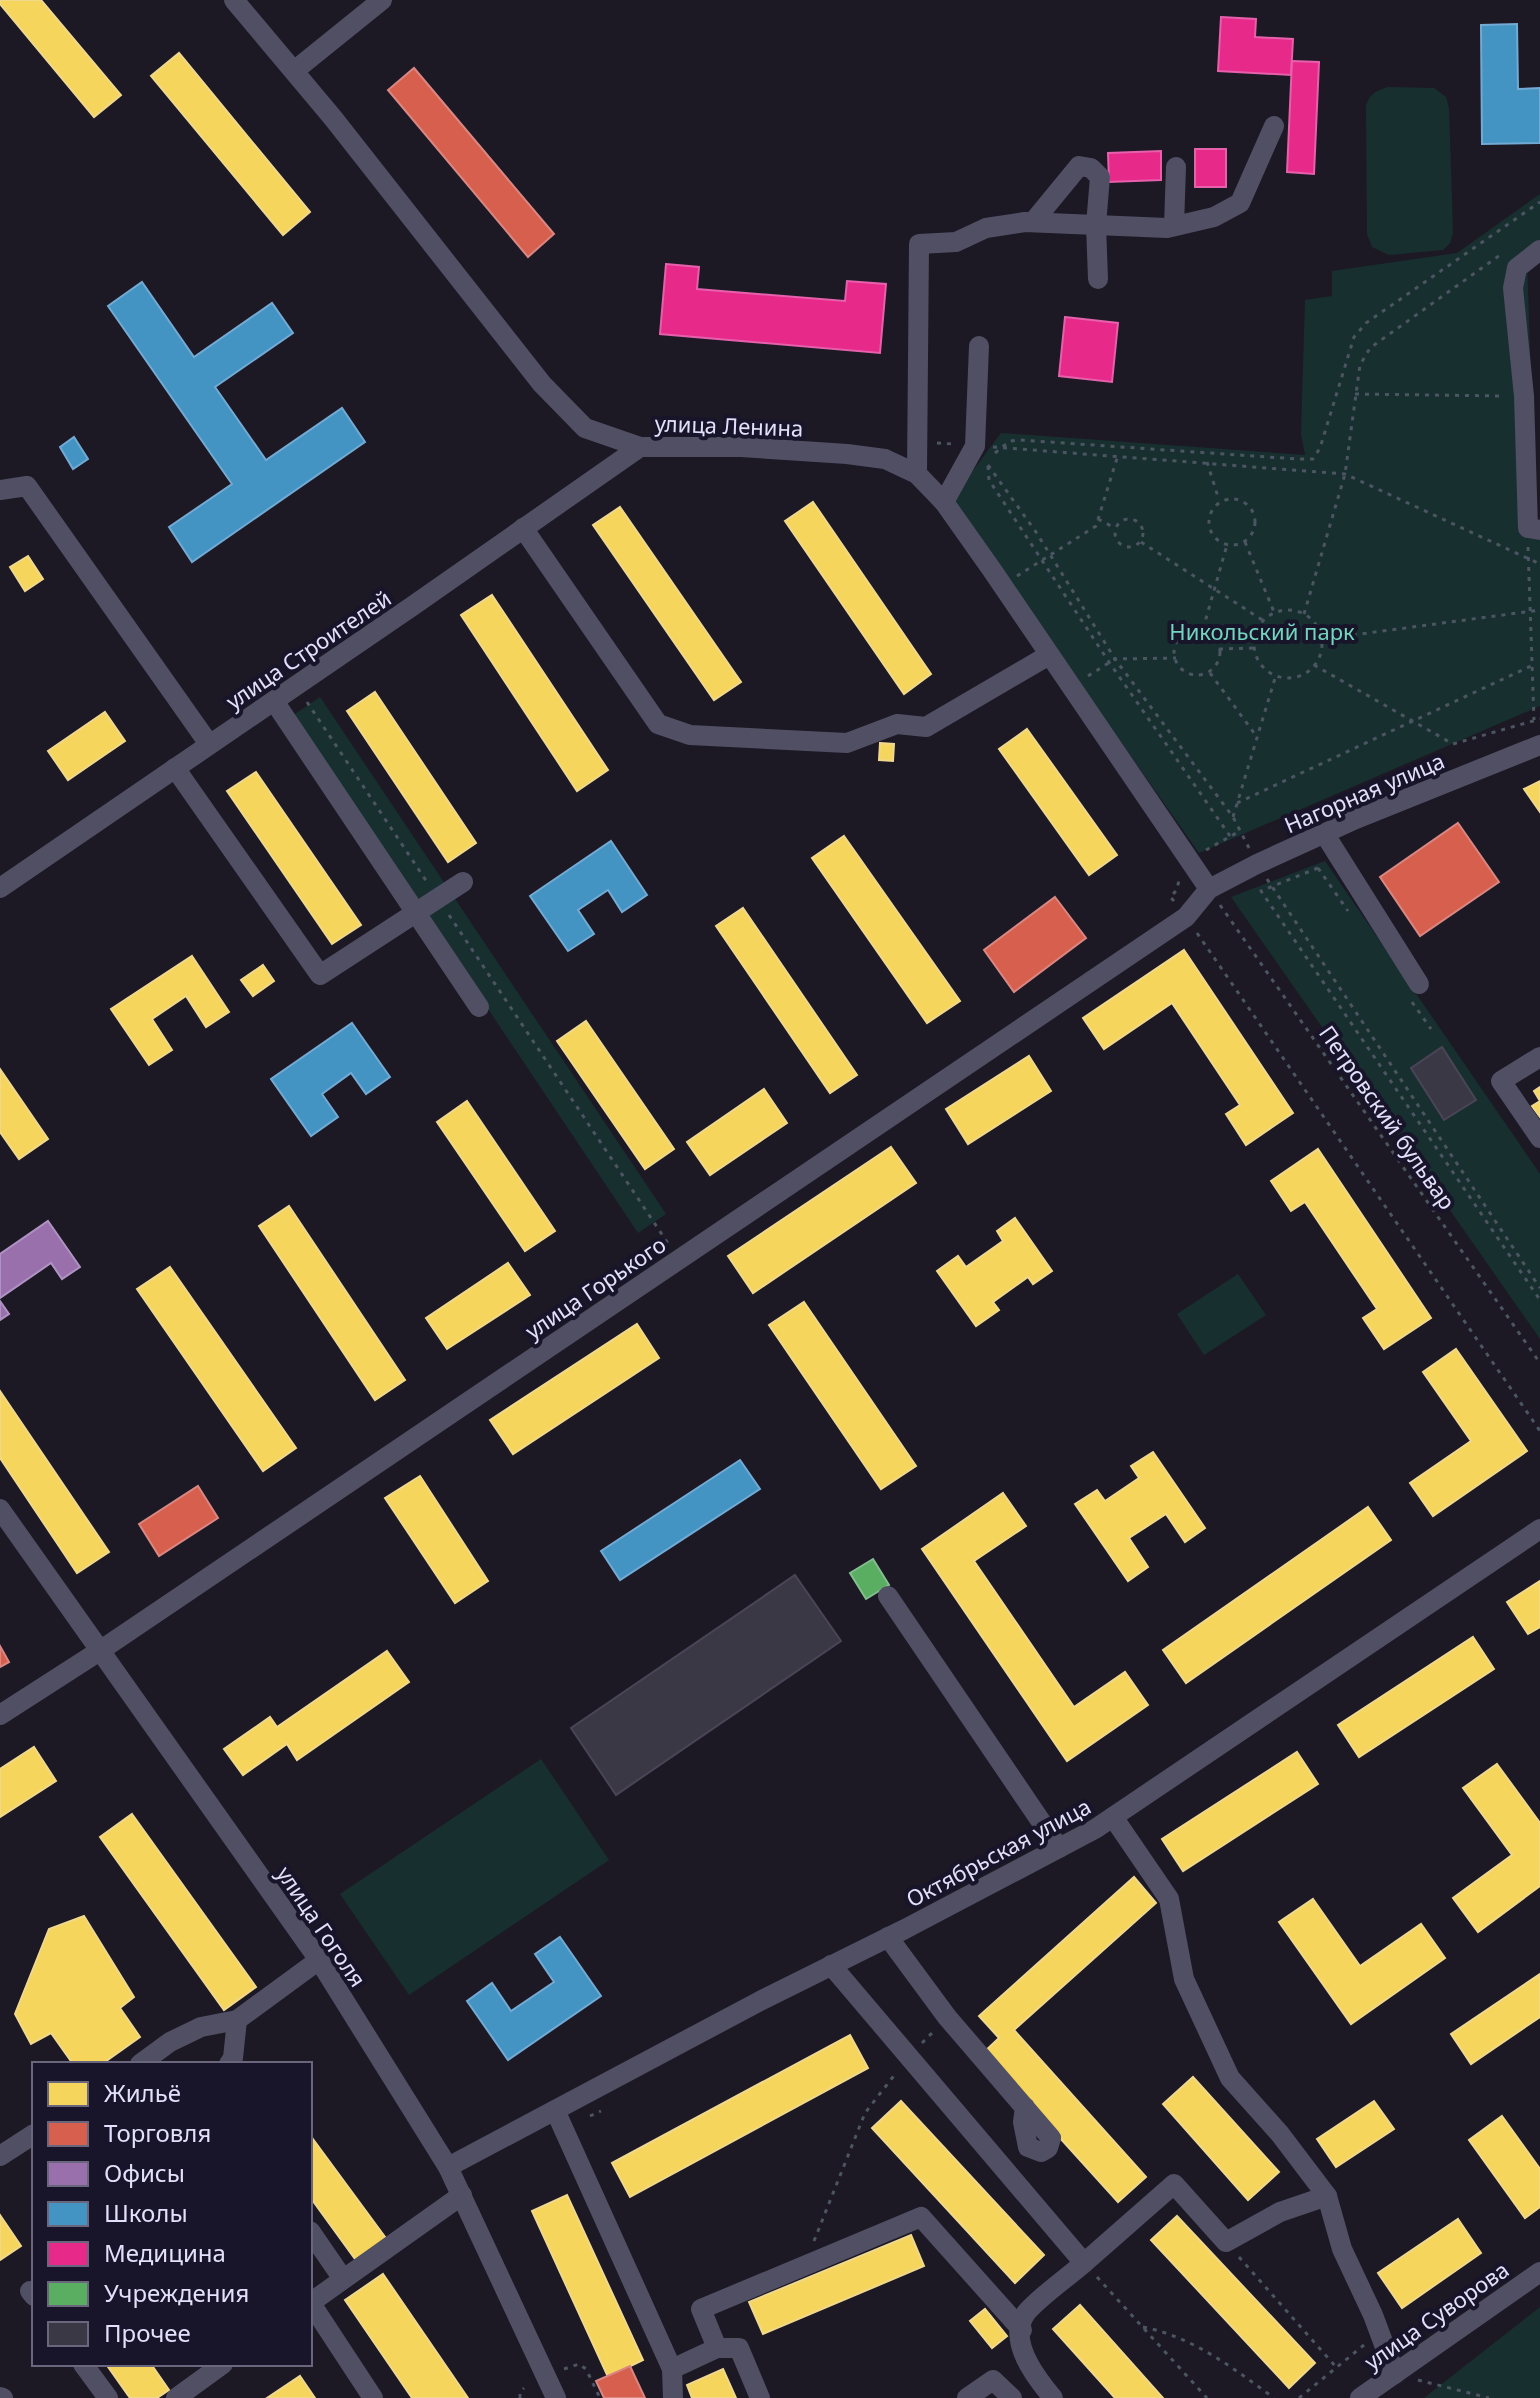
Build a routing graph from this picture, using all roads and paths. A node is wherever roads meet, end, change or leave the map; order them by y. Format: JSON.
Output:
{"nodes":[{"id":1,"x":234,"y":0,"type":"edge"},
{"id":2,"x":382,"y":0,"type":"edge"},
{"id":3,"x":294,"y":71,"type":"junction"},
{"id":4,"x":1274,"y":126,"type":"dead end"},
{"id":5,"x":1176,"y":167,"type":"dead end"},
{"id":6,"x":1540,"y":202,"type":"edge"},
{"id":7,"x":1033,"y":222,"type":"junction"},
{"id":8,"x":1096,"y":225,"type":"junction"},
{"id":9,"x":1174,"y":226,"type":"junction"},
{"id":10,"x":1540,"y":250,"type":"edge"},
{"id":11,"x":1503,"y":253,"type":"dead end"},
{"id":12,"x":1098,"y":279,"type":"dead end"},
{"id":13,"x":979,"y":346,"type":"dead end"},
{"id":14,"x":1355,"y":394,"type":"junction"},
{"id":15,"x":1524,"y":396,"type":"junction"},
{"id":16,"x":915,"y":442,"type":"junction"},
{"id":17,"x":975,"y":446,"type":"junction"},
{"id":18,"x":640,"y":447,"type":"junction"},
{"id":19,"x":1000,"y":447,"type":"junction"},
{"id":20,"x":1118,"y":455,"type":"junction"},
{"id":21,"x":1207,"y":462,"type":"junction"},
{"id":22,"x":988,"y":464,"type":"junction"},
{"id":23,"x":917,"y":474,"type":"junction"},
{"id":24,"x":1345,"y":474,"type":"junction"},
{"id":25,"x":0,"y":490,"type":"edge"},
{"id":26,"x":1219,"y":501,"type":"junction"},
{"id":27,"x":944,"y":502,"type":"junction"},
{"id":28,"x":1098,"y":519,"type":"junction"},
{"id":29,"x":523,"y":528,"type":"junction"},
{"id":30,"x":1115,"y":528,"type":"junction"},
{"id":31,"x":1534,"y":529,"type":"edge"},
{"id":32,"x":1141,"y":542,"type":"junction"},
{"id":33,"x":1245,"y":542,"type":"junction"},
{"id":34,"x":1227,"y":545,"type":"junction"},
{"id":35,"x":1050,"y":555,"type":"junction"},
{"id":36,"x":1540,"y":564,"type":"edge"},
{"id":37,"x":1213,"y":589,"type":"junction"},
{"id":38,"x":1540,"y":610,"type":"edge"},
{"id":39,"x":1530,"y":611,"type":"junction"},
{"id":40,"x":1274,"y":612,"type":"junction"},
{"id":41,"x":1304,"y":614,"type":"junction"},
{"id":42,"x":1264,"y":621,"type":"junction"},
{"id":43,"x":1203,"y":629,"type":"junction"},
{"id":44,"x":1323,"y":639,"type":"junction"},
{"id":45,"x":1254,"y":648,"type":"junction"},
{"id":46,"x":1219,"y":649,"type":"junction"},
{"id":47,"x":1049,"y":655,"type":"junction"},
{"id":48,"x":1176,"y":658,"type":"junction"},
{"id":49,"x":1115,"y":659,"type":"junction"},
{"id":50,"x":1109,"y":662,"type":"junction"},
{"id":51,"x":1314,"y":665,"type":"junction"},
{"id":52,"x":1531,"y":666,"type":"junction"},
{"id":53,"x":1210,"y":673,"type":"junction"},
{"id":54,"x":1276,"y":674,"type":"junction"},
{"id":55,"x":1082,"y":681,"type":"dead end"},
{"id":56,"x":296,"y":685,"type":"junction"},
{"id":57,"x":274,"y":701,"type":"junction"},
{"id":58,"x":1540,"y":711,"type":"edge"},
{"id":59,"x":1540,"y":719,"type":"edge"},
{"id":60,"x":1415,"y":720,"type":"junction"},
{"id":61,"x":1534,"y":721,"type":"junction"},
{"id":62,"x":1257,"y":737,"type":"junction"},
{"id":63,"x":209,"y":744,"type":"junction"},
{"id":64,"x":1540,"y":745,"type":"edge"},
{"id":65,"x":175,"y":768,"type":"junction"},
{"id":66,"x":1237,"y":803,"type":"junction"},
{"id":67,"x":1233,"y":817,"type":"junction"},
{"id":68,"x":1324,"y":833,"type":"junction"},
{"id":69,"x":1230,"y":836,"type":"dead end"},
{"id":70,"x":1257,"y":864,"type":"junction"},
{"id":71,"x":1318,"y":868,"type":"dead end"},
{"id":72,"x":463,"y":882,"type":"dead end"},
{"id":73,"x":1272,"y":886,"type":"junction"},
{"id":74,"x":0,"y":888,"type":"edge"},
{"id":75,"x":1209,"y":889,"type":"junction"},
{"id":76,"x":437,"y":898,"type":"junction"},
{"id":77,"x":415,"y":911,"type":"junction"},
{"id":78,"x":1186,"y":917,"type":"junction"},
{"id":79,"x":1419,"y":984,"type":"dead end"},
{"id":80,"x":479,"y":1007,"type":"dead end"},
{"id":81,"x":1540,"y":1057,"type":"edge"},
{"id":82,"x":1540,"y":1138,"type":"edge"},
{"id":83,"x":678,"y":1259,"type":"junction"},
{"id":84,"x":1540,"y":1288,"type":"edge"},
{"id":85,"x":1540,"y":1300,"type":"edge"},
{"id":86,"x":1540,"y":1363,"type":"edge"},
{"id":87,"x":1540,"y":1431,"type":"edge"},
{"id":88,"x":0,"y":1509,"type":"edge"},
{"id":89,"x":1540,"y":1529,"type":"edge"},
{"id":90,"x":888,"y":1596,"type":"dead end"},
{"id":91,"x":101,"y":1650,"type":"junction"},
{"id":92,"x":0,"y":1715,"type":"edge"},
{"id":93,"x":1113,"y":1817,"type":"junction"},
{"id":94,"x":1059,"y":1848,"type":"junction"},
{"id":95,"x":888,"y":1937,"type":"junction"},
{"id":96,"x":319,"y":1960,"type":"junction"},
{"id":97,"x":831,"y":1965,"type":"junction"},
{"id":98,"x":947,"y":2017,"type":"junction"},
{"id":99,"x":237,"y":2020,"type":"junction"},
{"id":100,"x":909,"y":2057,"type":"junction"},
{"id":101,"x":143,"y":2062,"type":"edge"},
{"id":102,"x":230,"y":2062,"type":"edge"},
{"id":103,"x":1025,"y":2107,"type":"dead end"},
{"id":104,"x":555,"y":2110,"type":"junction"},
{"id":105,"x":32,"y":2135,"type":"edge"},
{"id":106,"x":0,"y":2156,"type":"edge"},
{"id":107,"x":448,"y":2167,"type":"junction"},
{"id":108,"x":462,"y":2195,"type":"junction"},
{"id":109,"x":1327,"y":2196,"type":"junction"},
{"id":110,"x":312,"y":2234,"type":"edge"},
{"id":111,"x":1226,"y":2242,"type":"junction"},
{"id":112,"x":1084,"y":2263,"type":"junction"},
{"id":113,"x":804,"y":2266,"type":"junction"},
{"id":114,"x":1540,"y":2272,"type":"edge"},
{"id":115,"x":343,"y":2279,"type":"junction"},
{"id":116,"x":312,"y":2301,"type":"edge"},
{"id":117,"x":312,"y":2305,"type":"edge"},
{"id":118,"x":1143,"y":2327,"type":"junction"},
{"id":119,"x":1022,"y":2330,"type":"junction"},
{"id":120,"x":1380,"y":2333,"type":"junction"},
{"id":121,"x":717,"y":2348,"type":"junction"},
{"id":122,"x":84,"y":2366,"type":"edge"},
{"id":123,"x":220,"y":2366,"type":"edge"},
{"id":124,"x":1336,"y":2367,"type":"junction"},
{"id":125,"x":563,"y":2369,"type":"dead end"},
{"id":126,"x":672,"y":2369,"type":"junction"},
{"id":127,"x":1395,"y":2374,"type":"junction"},
{"id":128,"x":524,"y":2388,"type":"dead end"},
{"id":129,"x":108,"y":2398,"type":"edge"},
{"id":130,"x":176,"y":2398,"type":"edge"},
{"id":131,"x":373,"y":2398,"type":"edge"},
{"id":132,"x":520,"y":2398,"type":"edge"},
{"id":133,"x":556,"y":2398,"type":"edge"},
{"id":134,"x":600,"y":2398,"type":"edge"},
{"id":135,"x":673,"y":2398,"type":"edge"},
{"id":136,"x":760,"y":2398,"type":"edge"},
{"id":137,"x":967,"y":2398,"type":"edge"},
{"id":138,"x":1012,"y":2398,"type":"edge"},
{"id":139,"x":1053,"y":2398,"type":"edge"},
{"id":140,"x":1207,"y":2398,"type":"edge"},
{"id":141,"x":1274,"y":2398,"type":"edge"},
{"id":142,"x":1299,"y":2398,"type":"edge"},
{"id":143,"x":1360,"y":2398,"type":"edge"},
{"id":144,"x":1489,"y":2398,"type":"edge"}],
"edges":[{"from":1,"to":3,"type":"street","name":"улица Ленина"},
{"from":2,"to":3,"type":"street"},
{"from":3,"to":18,"type":"street","name":"улица Ленина"},
{"from":4,"to":9,"type":"street"},
{"from":5,"to":9,"type":"street"},
{"from":6,"to":19,"type":"path"},
{"from":7,"to":8,"type":"street"},
{"from":7,"to":8,"type":"street"},
{"from":7,"to":16,"type":"street"},
{"from":8,"to":9,"type":"street"},
{"from":8,"to":12,"type":"street"},
{"from":10,"to":15,"type":"street"},
{"from":11,"to":14,"type":"path"},
{"from":13,"to":17,"type":"street"},
{"from":14,"to":15,"type":"path"},
{"from":14,"to":24,"type":"path"},
{"from":15,"to":31,"type":"street"},
{"from":16,"to":17,"type":"path"},
{"from":16,"to":23,"type":"street"},
{"from":17,"to":19,"type":"path"},
{"from":17,"to":22,"type":"path"},
{"from":17,"to":27,"type":"street"},
{"from":18,"to":23,"type":"street","name":"улица Ленина"},
{"from":18,"to":29,"type":"street","name":"улица Строителей"},
{"from":19,"to":20,"type":"path"},
{"from":19,"to":22,"type":"path"},
{"from":20,"to":21,"type":"path"},
{"from":20,"to":28,"type":"path"},
{"from":21,"to":24,"type":"path"},
{"from":21,"to":26,"type":"path"},
{"from":22,"to":35,"type":"path"},
{"from":22,"to":50,"type":"path"},
{"from":23,"to":27,"type":"street","name":"улица Ленина"},
{"from":24,"to":36,"type":"path"},
{"from":24,"to":41,"type":"path"},
{"from":25,"to":63,"type":"street"},
{"from":26,"to":33,"type":"path"},
{"from":26,"to":34,"type":"path"},
{"from":27,"to":47,"type":"street","name":"улица Ленина"},
{"from":28,"to":30,"type":"path"},
{"from":28,"to":35,"type":"path"},
{"from":29,"to":47,"type":"street"},
{"from":29,"to":56,"type":"street","name":"улица Строителей"},
{"from":30,"to":32,"type":"path"},
{"from":30,"to":32,"type":"path"},
{"from":31,"to":39,"type":"path"},
{"from":32,"to":37,"type":"path"},
{"from":33,"to":34,"type":"path"},
{"from":33,"to":40,"type":"path"},
{"from":34,"to":37,"type":"path"},
{"from":35,"to":49,"type":"path"},
{"from":37,"to":42,"type":"path"},
{"from":37,"to":43,"type":"path"},
{"from":38,"to":39,"type":"path"},
{"from":39,"to":44,"type":"path"},
{"from":39,"to":52,"type":"path"},
{"from":40,"to":41,"type":"path"},
{"from":40,"to":42,"type":"path"},
{"from":41,"to":44,"type":"path"},
{"from":42,"to":45,"type":"path"},
{"from":43,"to":46,"type":"path"},
{"from":43,"to":48,"type":"path"},
{"from":44,"to":51,"type":"path"},
{"from":45,"to":46,"type":"path"},
{"from":45,"to":54,"type":"path"},
{"from":46,"to":53,"type":"path"},
{"from":47,"to":75,"type":"street","name":"улица Ленина"},
{"from":48,"to":49,"type":"path"},
{"from":48,"to":53,"type":"path"},
{"from":49,"to":50,"type":"path"},
{"from":49,"to":67,"type":"path"},
{"from":50,"to":55,"type":"path"},
{"from":50,"to":69,"type":"path"},
{"from":51,"to":54,"type":"path"},
{"from":51,"to":60,"type":"path"},
{"from":52,"to":60,"type":"path"},
{"from":52,"to":61,"type":"path"},
{"from":53,"to":62,"type":"path"},
{"from":54,"to":62,"type":"path"},
{"from":56,"to":57,"type":"street","name":"улица Строителей"},
{"from":56,"to":76,"type":"path"},
{"from":57,"to":63,"type":"street","name":"улица Строителей"},
{"from":57,"to":77,"type":"street"},
{"from":58,"to":61,"type":"path"},
{"from":59,"to":61,"type":"path"},
{"from":60,"to":61,"type":"path"},
{"from":60,"to":66,"type":"path"},
{"from":62,"to":66,"type":"path"},
{"from":63,"to":65,"type":"street","name":"улица Строителей"},
{"from":64,"to":68,"type":"street","name":"Нагорная улица"},
{"from":65,"to":74,"type":"street","name":"улица Строителей"},
{"from":65,"to":77,"type":"street"},
{"from":66,"to":67,"type":"path"},
{"from":67,"to":70,"type":"path"},
{"from":68,"to":70,"type":"street","name":"Нагорная улица"},
{"from":68,"to":79,"type":"street"},
{"from":70,"to":73,"type":"path"},
{"from":70,"to":75,"type":"street","name":"Нагорная улица"},
{"from":71,"to":73,"type":"path"},
{"from":72,"to":76,"type":"street"},
{"from":73,"to":84,"type":"path"},
{"from":73,"to":85,"type":"path"},
{"from":75,"to":78,"type":"street","name":"улица Горького"},
{"from":75,"to":86,"type":"path","name":"Петровский бульвар"},
{"from":76,"to":77,"type":"street"},
{"from":76,"to":83,"type":"path"},
{"from":77,"to":80,"type":"street"},
{"from":78,"to":83,"type":"street","name":"улица Горького"},
{"from":78,"to":87,"type":"path"},
{"from":81,"to":82,"type":"street"},
{"from":83,"to":91,"type":"street","name":"улица Горького"},
{"from":88,"to":91,"type":"street","name":"улица Гоголя"},
{"from":89,"to":93,"type":"street","name":"Октябрьская улица"},
{"from":90,"to":94,"type":"street"},
{"from":91,"to":92,"type":"street","name":"улица Горького"},
{"from":91,"to":96,"type":"street","name":"улица Гоголя"},
{"from":93,"to":94,"type":"street","name":"Октябрьская улица"},
{"from":93,"to":109,"type":"street"},
{"from":94,"to":95,"type":"street","name":"Октябрьская улица"},
{"from":95,"to":97,"type":"street","name":"Октябрьская улица"},
{"from":95,"to":98,"type":"street"},
{"from":96,"to":99,"type":"street"},
{"from":96,"to":107,"type":"street","name":"улица Гоголя"},
{"from":97,"to":100,"type":"street"},
{"from":97,"to":104,"type":"street","name":"Октябрьская улица"},
{"from":98,"to":100,"type":"path"},
{"from":98,"to":103,"type":"street"},
{"from":99,"to":101,"type":"street"},
{"from":99,"to":102,"type":"street"},
{"from":100,"to":112,"type":"street"},
{"from":100,"to":113,"type":"path"},
{"from":104,"to":107,"type":"street","name":"Октябрьская улица"},
{"from":104,"to":126,"type":"street"},
{"from":105,"to":106,"type":"street"},
{"from":107,"to":108,"type":"street","name":"улица Гоголя"},
{"from":108,"to":115,"type":"street"},
{"from":108,"to":133,"type":"street","name":"улица Гоголя"},
{"from":109,"to":111,"type":"street"},
{"from":109,"to":120,"type":"street"},
{"from":110,"to":115,"type":"street"},
{"from":111,"to":112,"type":"street"},
{"from":111,"to":124,"type":"path"},
{"from":112,"to":118,"type":"path"},
{"from":112,"to":119,"type":"street"},
{"from":113,"to":119,"type":"street"},
{"from":113,"to":121,"type":"street"},
{"from":114,"to":127,"type":"street","name":"улица Суворова"},
{"from":115,"to":116,"type":"street"},
{"from":117,"to":131,"type":"street"},
{"from":118,"to":140,"type":"path"},
{"from":118,"to":141,"type":"path"},
{"from":119,"to":139,"type":"street"},
{"from":120,"to":124,"type":"path"},
{"from":120,"to":127,"type":"street"},
{"from":121,"to":126,"type":"street"},
{"from":121,"to":136,"type":"street"},
{"from":122,"to":129,"type":"street"},
{"from":123,"to":130,"type":"street"},
{"from":124,"to":142,"type":"path"},
{"from":125,"to":134,"type":"path"},
{"from":126,"to":135,"type":"street"},
{"from":127,"to":143,"type":"street","name":"улица Суворова"},
{"from":127,"to":144,"type":"path"},
{"from":128,"to":132,"type":"path"},
{"from":137,"to":138,"type":"street"}]}
